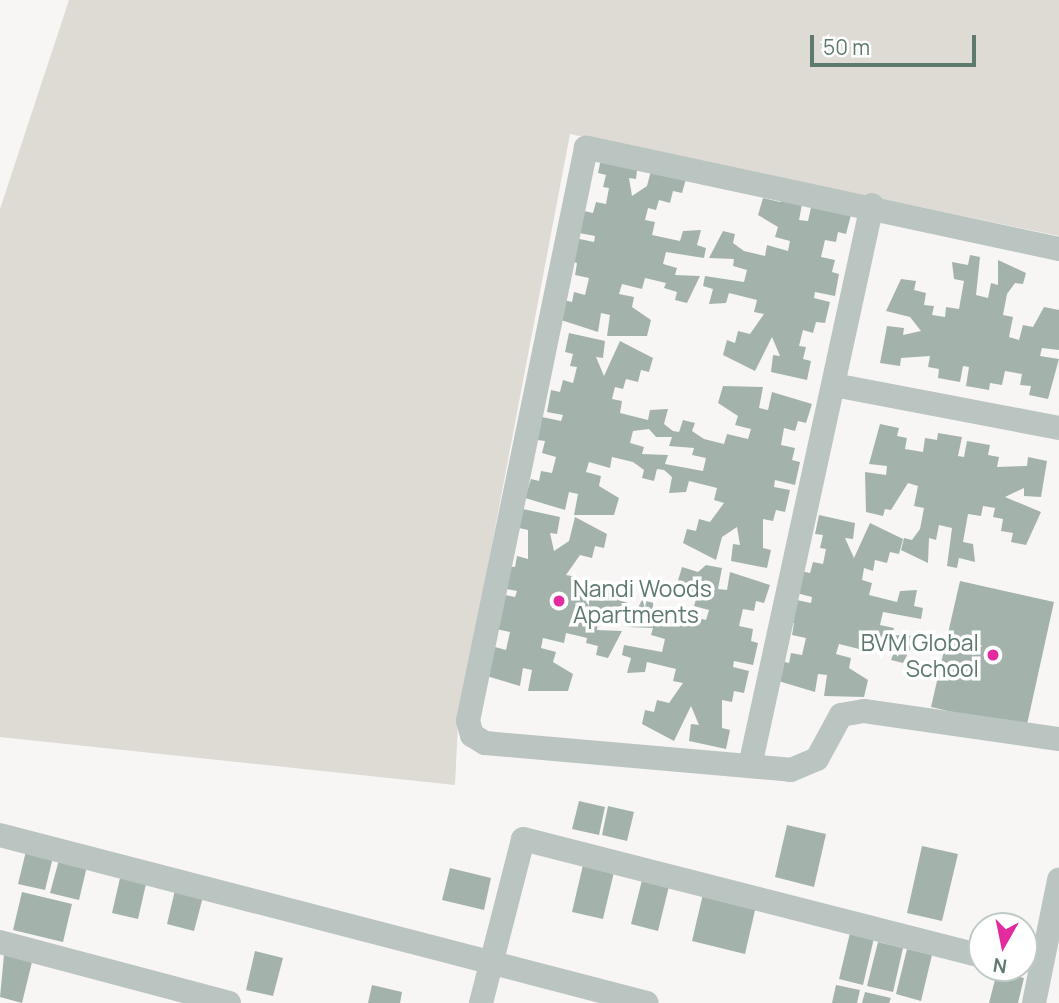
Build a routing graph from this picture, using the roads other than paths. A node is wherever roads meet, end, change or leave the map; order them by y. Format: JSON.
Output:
{"nodes":[{"id":1,"x":873,"y":205,"type":"junction"},
{"id":2,"x":1059,"y":249,"type":"edge"},
{"id":3,"x":834,"y":385,"type":"junction"},
{"id":4,"x":1059,"y":428,"type":"edge"},
{"id":5,"x":1059,"y":739,"type":"edge"},
{"id":6,"x":750,"y":766,"type":"junction"},
{"id":7,"x":0,"y":835,"type":"edge"},
{"id":8,"x":1059,"y":880,"type":"edge"},
{"id":9,"x":0,"y":942,"type":"edge"},
{"id":10,"x":968,"y":952,"type":"edge"},
{"id":11,"x":1038,"y":952,"type":"edge"},
{"id":12,"x":491,"y":962,"type":"junction"},
{"id":13,"x":1033,"y":982,"type":"edge"},
{"id":14,"x":229,"y":1003,"type":"edge"},
{"id":15,"x":481,"y":1003,"type":"edge"},
{"id":16,"x":647,"y":1003,"type":"edge"},
{"id":17,"x":1034,"y":1003,"type":"edge"}],
"edges":[{"from":1,"to":2,"type":"street"},
{"from":1,"to":3,"type":"street"},
{"from":1,"to":6,"type":"street"},
{"from":3,"to":4,"type":"street"},
{"from":3,"to":6,"type":"street"},
{"from":5,"to":6,"type":"street"},
{"from":7,"to":12,"type":"street"},
{"from":8,"to":11,"type":"street"},
{"from":9,"to":14,"type":"street"},
{"from":10,"to":12,"type":"street"},
{"from":12,"to":15,"type":"street"},
{"from":12,"to":16,"type":"street"},
{"from":13,"to":17,"type":"street"}]}
